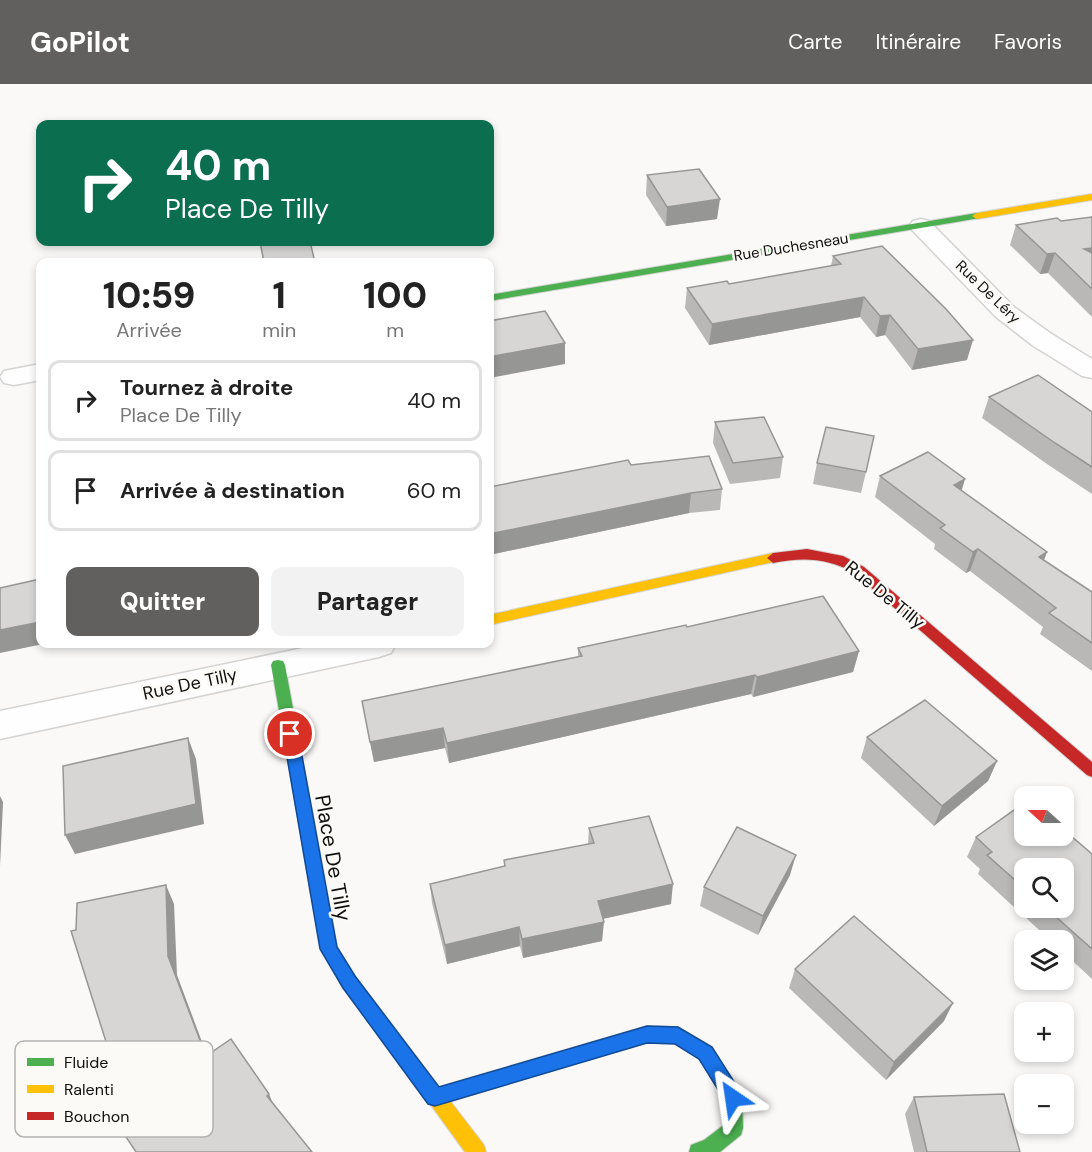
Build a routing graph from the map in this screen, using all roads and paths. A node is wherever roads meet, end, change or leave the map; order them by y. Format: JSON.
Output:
{"nodes":[{"id":1,"x":1092,"y":197,"type":"edge"},
{"id":2,"x":921,"y":226,"type":"junction"},
{"id":3,"x":494,"y":297,"type":"edge"},
{"id":4,"x":1092,"y":370,"type":"edge"},
{"id":5,"x":36,"y":373,"type":"edge"},
{"id":6,"x":14,"y":377,"type":"dead end"},
{"id":7,"x":494,"y":619,"type":"edge"},
{"id":8,"x":360,"y":648,"type":"edge"},
{"id":9,"x":278,"y":665,"type":"junction"},
{"id":10,"x":0,"y":725,"type":"edge"},
{"id":11,"x":1092,"y":771,"type":"edge"},
{"id":12,"x":435,"y":1097,"type":"junction"},
{"id":13,"x":477,"y":1152,"type":"edge"},
{"id":14,"x":698,"y":1152,"type":"edge"}],
"edges":[{"from":1,"to":2,"type":"street","name":"Rue Duchesneau"},
{"from":2,"to":3,"type":"street","name":"Rue Duchesneau"},
{"from":2,"to":4,"type":"street","name":"Rue De Léry"},
{"from":5,"to":6,"type":"street"},
{"from":7,"to":11,"type":"street","name":"Rue De Tilly"},
{"from":8,"to":9,"type":"street","name":"Rue De Tilly"},
{"from":9,"to":10,"type":"street","name":"Rue De Tilly"},
{"from":9,"to":12,"type":"street","name":"Place De Tilly"},
{"from":12,"to":13,"type":"street","name":"Place De Tilly"},
{"from":12,"to":14,"type":"street"}]}
